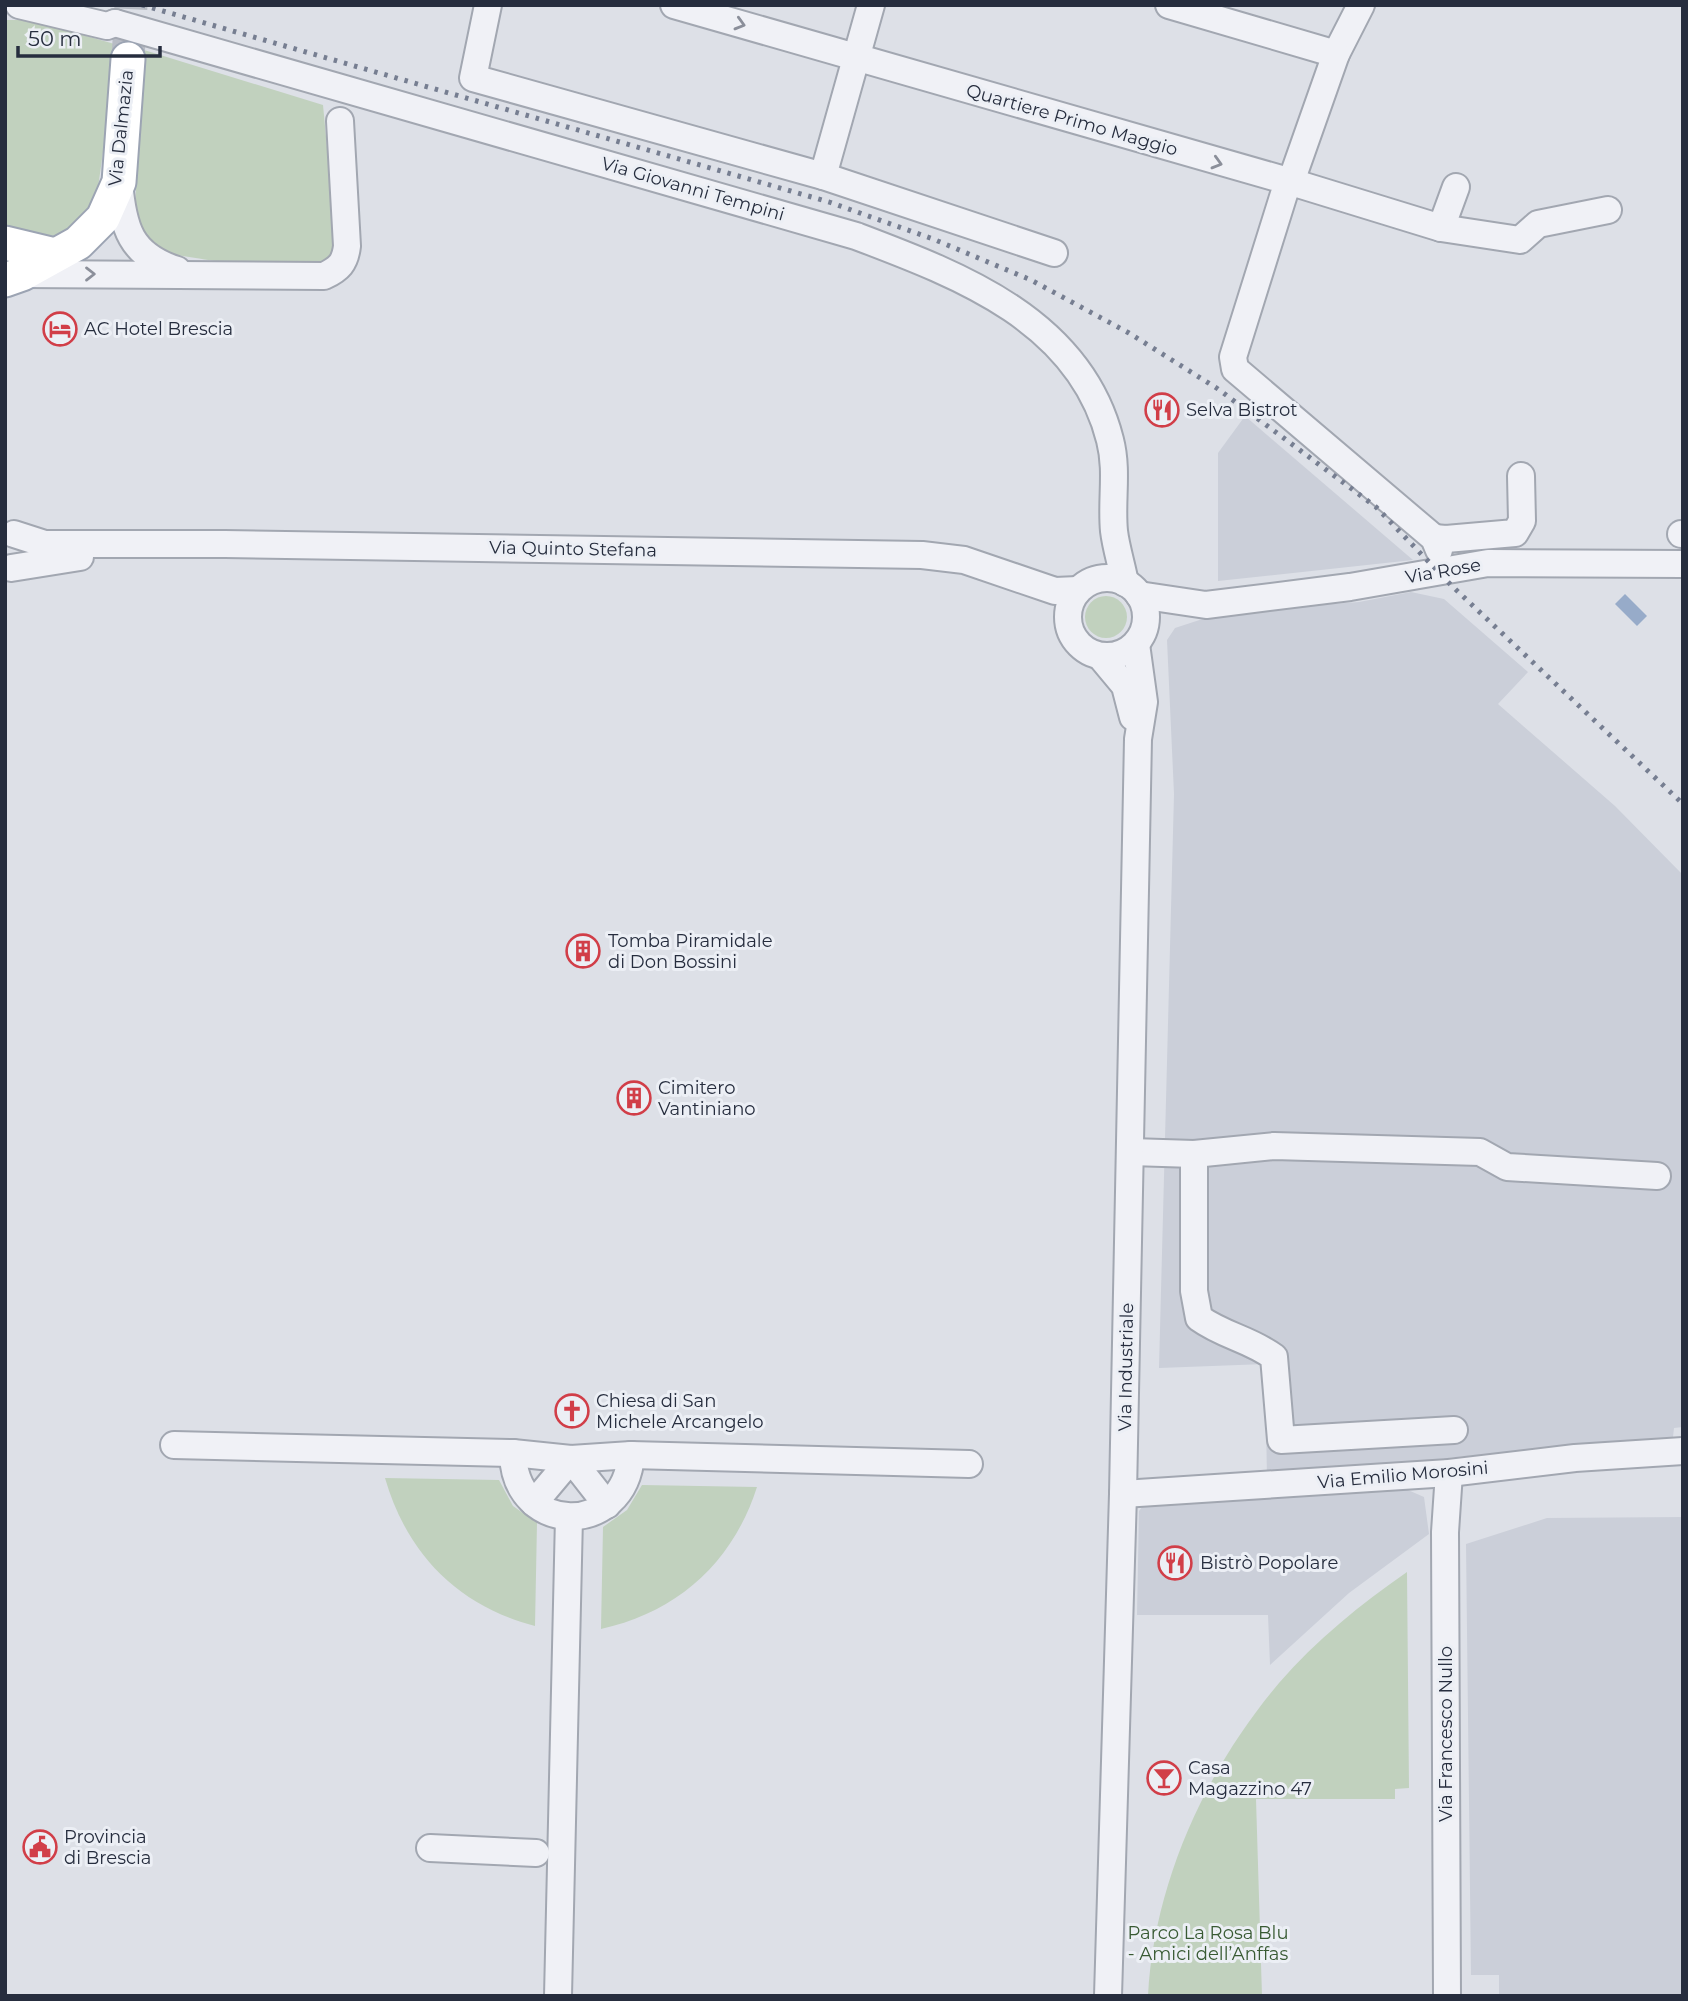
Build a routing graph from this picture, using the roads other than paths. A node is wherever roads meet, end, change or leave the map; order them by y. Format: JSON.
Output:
{"nodes":[{"id":1,"x":19,"y":5,"type":"edge"},
{"id":2,"x":488,"y":5,"type":"edge"},
{"id":3,"x":674,"y":5,"type":"edge"},
{"id":4,"x":871,"y":5,"type":"edge"},
{"id":5,"x":1169,"y":5,"type":"edge"},
{"id":6,"x":1360,"y":5,"type":"edge"},
{"id":7,"x":47,"y":11,"type":"junction"},
{"id":8,"x":120,"y":14,"type":"edge"},
{"id":9,"x":5,"y":16,"type":"edge"},
{"id":10,"x":1246,"y":16,"type":"edge"},
{"id":11,"x":1336,"y":54,"type":"junction"},
{"id":12,"x":856,"y":56,"type":"junction"},
{"id":13,"x":128,"y":58,"type":"tunnel mouth"},
{"id":14,"x":340,"y":121,"type":"dead end"},
{"id":15,"x":823,"y":176,"type":"junction"},
{"id":16,"x":1288,"y":181,"type":"junction"},
{"id":17,"x":118,"y":182,"type":"junction"},
{"id":18,"x":1456,"y":187,"type":"dead end"},
{"id":19,"x":1608,"y":210,"type":"dead end"},
{"id":20,"x":1441,"y":228,"type":"junction"},
{"id":21,"x":5,"y":243,"type":"edge"},
{"id":22,"x":1054,"y":253,"type":"dead end"},
{"id":23,"x":55,"y":255,"type":"junction"},
{"id":24,"x":189,"y":274,"type":"junction"},
{"id":25,"x":13,"y":277,"type":"edge"},
{"id":26,"x":1521,"y":475,"type":"dead end"},
{"id":27,"x":10,"y":526,"type":"edge"},
{"id":28,"x":1114,"y":530,"type":"junction"},
{"id":29,"x":165,"y":544,"type":"junction"},
{"id":30,"x":1683,"y":564,"type":"edge"},
{"id":31,"x":979,"y":565,"type":"junction"},
{"id":32,"x":8,"y":572,"type":"edge"},
{"id":33,"x":1084,"y":586,"type":"junction"},
{"id":34,"x":1132,"y":589,"type":"junction"},
{"id":35,"x":1206,"y":605,"type":"junction"},
{"id":36,"x":1068,"y":626,"type":"junction"},
{"id":37,"x":1140,"y":637,"type":"junction"},
{"id":38,"x":1100,"y":656,"type":"junction"},
{"id":39,"x":1138,"y":739,"type":"junction"},
{"id":40,"x":1131,"y":1152,"type":"junction"},
{"id":41,"x":1194,"y":1154,"type":"junction"},
{"id":42,"x":1657,"y":1176,"type":"dead end"},
{"id":43,"x":1454,"y":1430,"type":"dead end"},
{"id":44,"x":174,"y":1445,"type":"dead end"},
{"id":45,"x":1683,"y":1451,"type":"edge"},
{"id":46,"x":513,"y":1453,"type":"junction"},
{"id":47,"x":631,"y":1455,"type":"junction"},
{"id":48,"x":571,"y":1459,"type":"junction"},
{"id":49,"x":969,"y":1464,"type":"dead end"},
{"id":50,"x":1449,"y":1473,"type":"junction"},
{"id":51,"x":1123,"y":1494,"type":"junction"},
{"id":52,"x":534,"y":1503,"type":"junction"},
{"id":53,"x":607,"y":1505,"type":"junction"},
{"id":54,"x":569,"y":1517,"type":"junction"},
{"id":55,"x":430,"y":1848,"type":"dead end"},
{"id":56,"x":536,"y":1853,"type":"dead end"},
{"id":57,"x":558,"y":1996,"type":"edge"},
{"id":58,"x":1108,"y":1996,"type":"edge"},
{"id":59,"x":1447,"y":1996,"type":"edge"}],
"edges":[{"from":1,"to":7,"type":"street","name":"Via Giovanni Tempini"},
{"from":2,"to":15,"type":"street"},
{"from":3,"to":12,"type":"street","name":"Quartiere Primo Maggio","one_way":true},
{"from":4,"to":12,"type":"street"},
{"from":5,"to":10,"type":"street"},
{"from":6,"to":11,"type":"street"},
{"from":7,"to":8,"type":"street","name":"Via Giovanni Tempini"},
{"from":7,"to":9,"type":"street"},
{"from":8,"to":28,"type":"street","name":"Via Giovanni Tempini"},
{"from":10,"to":11,"type":"street"},
{"from":11,"to":16,"type":"street"},
{"from":12,"to":15,"type":"street"},
{"from":12,"to":16,"type":"street","name":"Quartiere Primo Maggio","one_way":true},
{"from":13,"to":17,"type":"main road","name":"Via Dalmazia"},
{"from":14,"to":24,"type":"street"},
{"from":15,"to":22,"type":"street"},
{"from":16,"to":20,"type":"street","name":"Quartiere Primo Maggio"},
{"from":16,"to":26,"type":"street"},
{"from":17,"to":23,"type":"main road","name":"Via Dalmazia"},
{"from":17,"to":24,"type":"street"},
{"from":18,"to":20,"type":"street"},
{"from":19,"to":20,"type":"street","name":"Quartiere Primo Maggio"},
{"from":21,"to":23,"type":"main road"},
{"from":23,"to":25,"type":"main road","name":"Via Dalmazia"},
{"from":25,"to":24,"type":"street","one_way":true},
{"from":27,"to":29,"type":"street","name":"Via Quinto Stefana"},
{"from":27,"to":32,"type":"street"},
{"from":28,"to":33,"type":"street","name":"Via Giovanni Tempini"},
{"from":28,"to":34,"type":"street","name":"Via Giovanni Tempini"},
{"from":29,"to":31,"type":"street","name":"Via Quinto Stefana"},
{"from":29,"to":32,"type":"street","name":"Via Quinto Stefana"},
{"from":30,"to":35,"type":"street","name":"Via Rose"},
{"from":31,"to":33,"type":"street","name":"Via Quinto Stefana"},
{"from":31,"to":36,"type":"street","name":"Via Quinto Stefana"},
{"from":33,"to":34,"type":"street"},
{"from":33,"to":36,"type":"street"},
{"from":34,"to":35,"type":"street","name":"Via Rose"},
{"from":34,"to":37,"type":"street"},
{"from":35,"to":37,"type":"street","name":"Via Rose"},
{"from":36,"to":38,"type":"street"},
{"from":37,"to":38,"type":"street"},
{"from":37,"to":39,"type":"street","name":"Via Industriale"},
{"from":38,"to":39,"type":"street","name":"Via Industriale"},
{"from":39,"to":40,"type":"street","name":"Via Industriale"},
{"from":40,"to":41,"type":"street"},
{"from":40,"to":51,"type":"street","name":"Via Industriale"},
{"from":41,"to":42,"type":"street"},
{"from":41,"to":43,"type":"street"},
{"from":44,"to":46,"type":"street"},
{"from":45,"to":50,"type":"street","name":"Via Emilio Morosini"},
{"from":46,"to":48,"type":"street"},
{"from":46,"to":52,"type":"street"},
{"from":47,"to":48,"type":"street"},
{"from":47,"to":49,"type":"street"},
{"from":47,"to":53,"type":"street"},
{"from":48,"to":52,"type":"street"},
{"from":48,"to":53,"type":"street"},
{"from":50,"to":51,"type":"street","name":"Via Emilio Morosini"},
{"from":50,"to":59,"type":"street","name":"Via Francesco Nullo"},
{"from":51,"to":58,"type":"street","name":"Via Industriale"},
{"from":52,"to":54,"type":"street"},
{"from":53,"to":54,"type":"street"},
{"from":54,"to":57,"type":"street"},
{"from":55,"to":56,"type":"street"}]}
